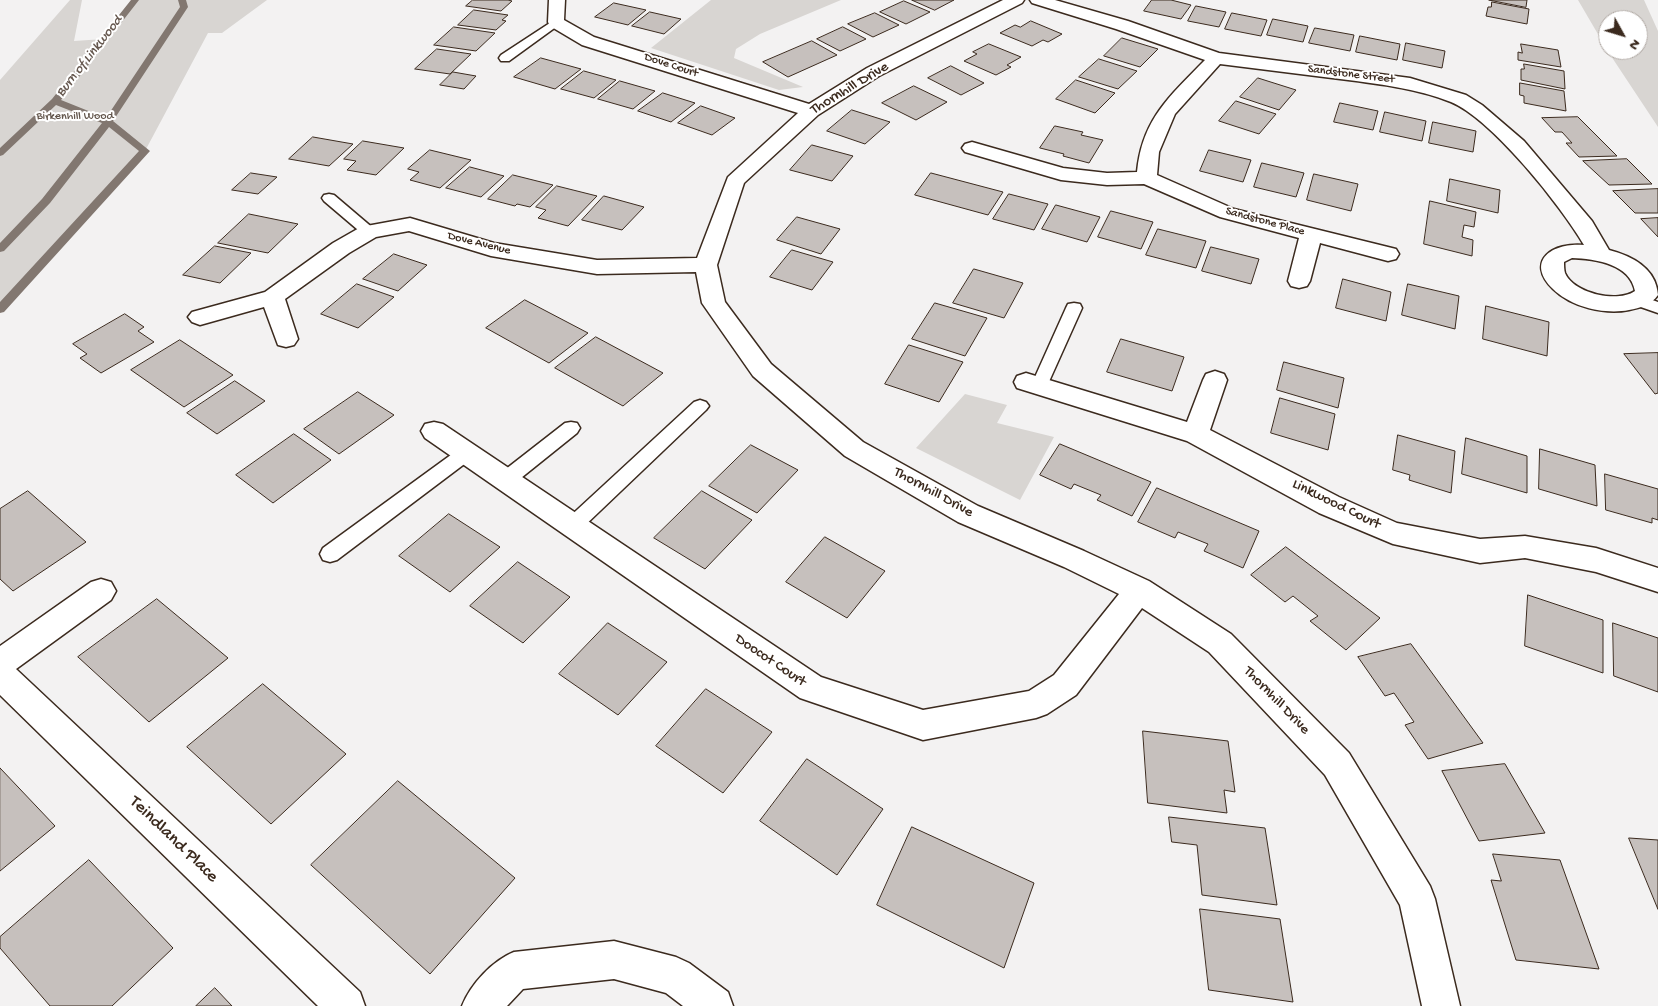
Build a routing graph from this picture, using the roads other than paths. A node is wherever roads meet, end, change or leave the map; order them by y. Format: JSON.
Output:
{"nodes":[{"id":1,"x":557,"y":0,"type":"edge"},
{"id":2,"x":1016,"y":0,"type":"edge"},
{"id":3,"x":1038,"y":0,"type":"edge"},
{"id":4,"x":556,"y":22,"type":"junction"},
{"id":5,"x":505,"y":58,"type":"dead end"},
{"id":6,"x":1216,"y":58,"type":"junction"},
{"id":7,"x":811,"y":111,"type":"junction"},
{"id":8,"x":972,"y":148,"type":"dead end"},
{"id":9,"x":1146,"y":178,"type":"junction"},
{"id":10,"x":330,"y":198,"type":"dead end"},
{"id":11,"x":369,"y":232,"type":"junction"},
{"id":12,"x":1311,"y":234,"type":"junction"},
{"id":13,"x":1388,"y":254,"type":"dead end"},
{"id":14,"x":1600,"y":254,"type":"junction"},
{"id":15,"x":706,"y":266,"type":"junction"},
{"id":16,"x":1299,"y":281,"type":"dead end"},
{"id":17,"x":273,"y":297,"type":"junction"},
{"id":18,"x":1649,"y":304,"type":"edge"},
{"id":19,"x":1074,"y":308,"type":"dead end"},
{"id":20,"x":200,"y":318,"type":"dead end"},
{"id":21,"x":286,"y":339,"type":"dead end"},
{"id":22,"x":1215,"y":380,"type":"dead end"},
{"id":23,"x":1032,"y":384,"type":"joint"},
{"id":24,"x":700,"y":406,"type":"dead end"},
{"id":25,"x":571,"y":428,"type":"dead end"},
{"id":26,"x":434,"y":431,"type":"dead end"},
{"id":27,"x":1196,"y":434,"type":"junction"},
{"id":28,"x":465,"y":454,"type":"junction"},
{"id":29,"x":504,"y":481,"type":"junction"},
{"id":30,"x":572,"y":526,"type":"junction"},
{"id":31,"x":330,"y":554,"type":"dead end"},
{"id":32,"x":1658,"y":580,"type":"edge"},
{"id":33,"x":1139,"y":590,"type":"junction"},
{"id":34,"x":101,"y":591,"type":"dead end"},
{"id":35,"x":0,"y":663,"type":"edge"},
{"id":36,"x":0,"y":674,"type":"edge"},
{"id":37,"x":346,"y":1006,"type":"edge"},
{"id":38,"x":481,"y":1006,"type":"edge"},
{"id":39,"x":714,"y":1006,"type":"edge"},
{"id":40,"x":1441,"y":1006,"type":"edge"}],
"edges":[{"from":1,"to":4,"type":"street"},
{"from":2,"to":7,"type":"street","name":"Thornhill Drive"},
{"from":3,"to":6,"type":"street","name":"Sandstone Street"},
{"from":4,"to":5,"type":"lane"},
{"from":4,"to":7,"type":"street","name":"Dove Court"},
{"from":6,"to":9,"type":"street"},
{"from":6,"to":14,"type":"street","name":"Sandstone Street"},
{"from":7,"to":15,"type":"street","name":"Thornhill Drive"},
{"from":8,"to":9,"type":"street","name":"Sandstone Place"},
{"from":9,"to":12,"type":"street","name":"Sandstone Place"},
{"from":10,"to":11,"type":"lane"},
{"from":11,"to":15,"type":"street","name":"Dove Avenue"},
{"from":11,"to":17,"type":"street","name":"Dove Avenue"},
{"from":12,"to":13,"type":"street","name":"Sandstone Place"},
{"from":12,"to":16,"type":"street"},
{"from":14,"to":18,"type":"street"},
{"from":14,"to":18,"type":"street"},
{"from":15,"to":33,"type":"street","name":"Thornhill Drive"},
{"from":17,"to":20,"type":"street","name":"Dove Avenue"},
{"from":17,"to":21,"type":"street"},
{"from":19,"to":23,"type":"lane"},
{"from":22,"to":27,"type":"street"},
{"from":23,"to":27,"type":"street","name":"Linkwood Court"},
{"from":24,"to":30,"type":"lane"},
{"from":25,"to":29,"type":"lane"},
{"from":26,"to":28,"type":"street","name":"Doocot Court"},
{"from":27,"to":32,"type":"street","name":"Linkwood Court"},
{"from":28,"to":29,"type":"street","name":"Doocot Court"},
{"from":28,"to":31,"type":"lane"},
{"from":29,"to":30,"type":"street","name":"Doocot Court"},
{"from":30,"to":33,"type":"street","name":"Doocot Court"},
{"from":33,"to":40,"type":"street","name":"Thornhill Drive"},
{"from":34,"to":35,"type":"street"},
{"from":36,"to":37,"type":"street","name":"Teindland Place"},
{"from":38,"to":39,"type":"street"}]}
